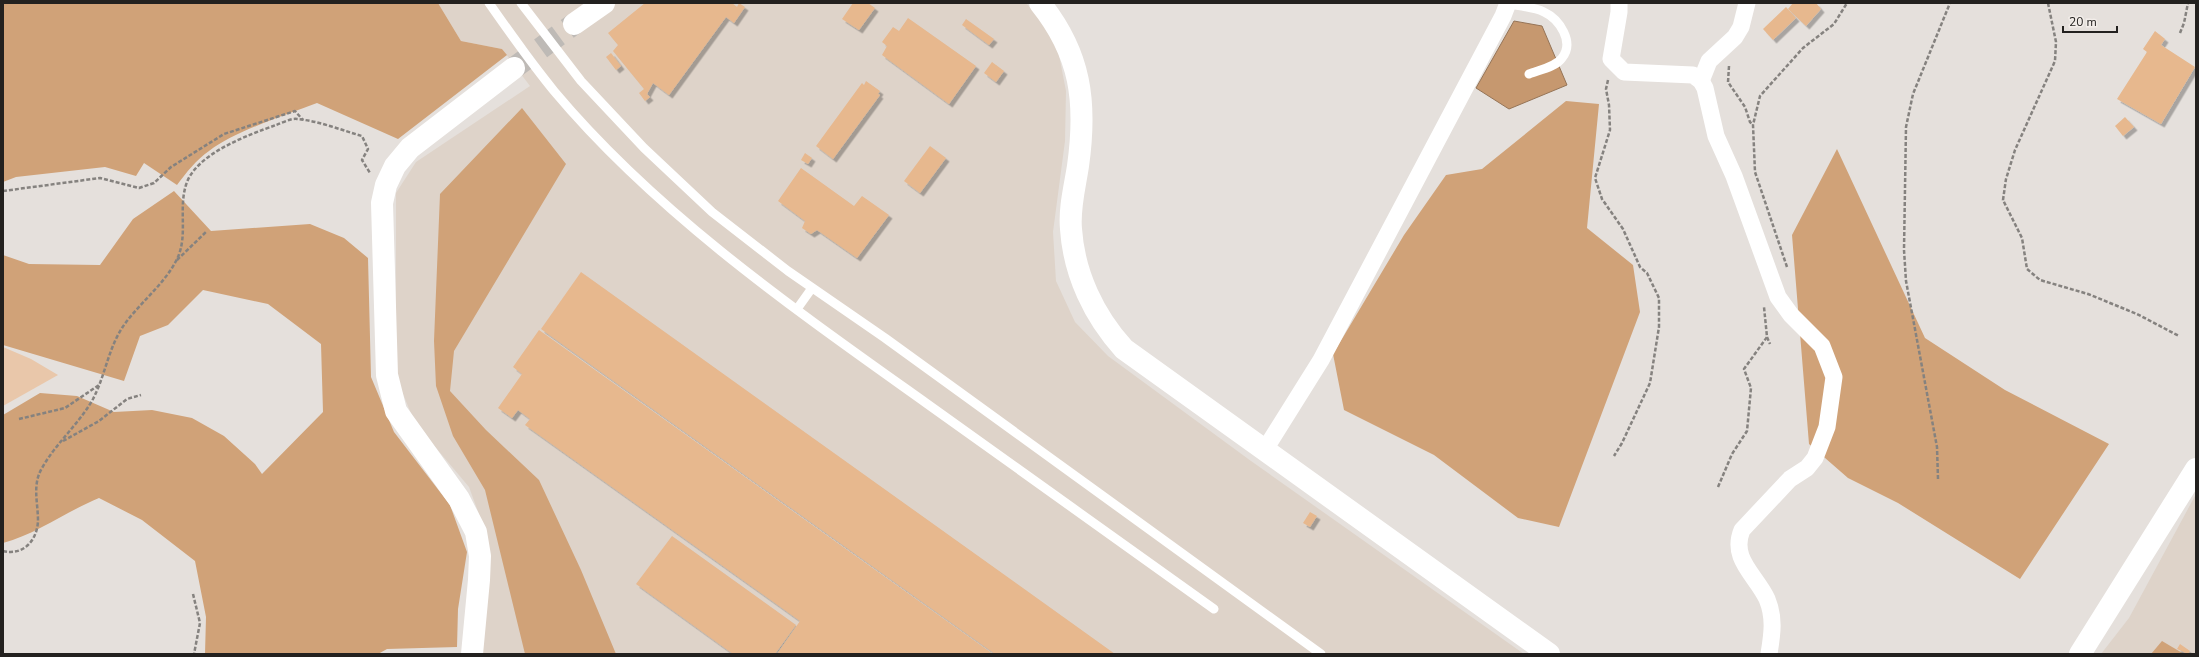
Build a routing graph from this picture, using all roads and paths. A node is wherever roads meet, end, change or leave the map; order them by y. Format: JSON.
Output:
{"nodes":[{"id":1,"x":488,"y":3,"type":"edge"},
{"id":2,"x":521,"y":3,"type":"edge"},
{"id":3,"x":604,"y":3,"type":"edge"},
{"id":4,"x":1040,"y":3,"type":"edge"},
{"id":5,"x":1508,"y":3,"type":"edge"},
{"id":6,"x":1619,"y":3,"type":"edge"},
{"id":7,"x":1747,"y":3,"type":"edge"},
{"id":8,"x":1847,"y":3,"type":"edge"},
{"id":9,"x":1950,"y":3,"type":"edge"},
{"id":10,"x":2048,"y":3,"type":"edge"},
{"id":11,"x":2188,"y":3,"type":"edge"},
{"id":12,"x":574,"y":24,"type":"tunnel mouth"},
{"id":13,"x":2180,"y":33,"type":"dead end"},
{"id":14,"x":1712,"y":57,"type":"junction"},
{"id":15,"x":1611,"y":59,"type":"junction"},
{"id":16,"x":514,"y":68,"type":"tunnel mouth"},
{"id":17,"x":1529,"y":74,"type":"dead end"},
{"id":18,"x":1701,"y":81,"type":"junction"},
{"id":19,"x":304,"y":120,"type":"junction"},
{"id":20,"x":1753,"y":124,"type":"junction"},
{"id":21,"x":386,"y":185,"type":"junction"},
{"id":22,"x":3,"y":191,"type":"edge"},
{"id":23,"x":206,"y":231,"type":"dead end"},
{"id":24,"x":177,"y":260,"type":"junction"},
{"id":25,"x":1788,"y":274,"type":"dead end"},
{"id":26,"x":812,"y":288,"type":"junction"},
{"id":27,"x":1763,"y":300,"type":"dead end"},
{"id":28,"x":797,"y":309,"type":"junction"},
{"id":29,"x":1767,"y":336,"type":"junction"},
{"id":30,"x":2179,"y":336,"type":"dead end"},
{"id":31,"x":1770,"y":344,"type":"dead end"},
{"id":32,"x":99,"y":385,"type":"junction"},
{"id":33,"x":141,"y":395,"type":"dead end"},
{"id":34,"x":19,"y":419,"type":"dead end"},
{"id":35,"x":61,"y":442,"type":"junction"},
{"id":36,"x":1264,"y":451,"type":"junction"},
{"id":37,"x":1614,"y":456,"type":"dead end"},
{"id":38,"x":2196,"y":469,"type":"edge"},
{"id":39,"x":1938,"y":479,"type":"dead end"},
{"id":40,"x":1718,"y":487,"type":"dead end"},
{"id":41,"x":3,"y":551,"type":"edge"},
{"id":42,"x":193,"y":594,"type":"dead end"},
{"id":43,"x":1214,"y":609,"type":"dead end"},
{"id":44,"x":194,"y":654,"type":"edge"},
{"id":45,"x":472,"y":654,"type":"edge"},
{"id":46,"x":1321,"y":654,"type":"edge"},
{"id":47,"x":1549,"y":654,"type":"edge"},
{"id":48,"x":1768,"y":654,"type":"edge"},
{"id":49,"x":2080,"y":654,"type":"edge"}],
"edges":[{"from":1,"to":28,"type":"lane"},
{"from":2,"to":26,"type":"lane"},
{"from":3,"to":12,"type":"street"},
{"from":4,"to":36,"type":"street"},
{"from":5,"to":17,"type":"lane"},
{"from":5,"to":36,"type":"street"},
{"from":6,"to":15,"type":"street"},
{"from":7,"to":14,"type":"street"},
{"from":8,"to":20,"type":"path"},
{"from":9,"to":39,"type":"path"},
{"from":10,"to":30,"type":"path"},
{"from":11,"to":13,"type":"path"},
{"from":14,"to":18,"type":"street"},
{"from":14,"to":20,"type":"path"},
{"from":15,"to":18,"type":"street"},
{"from":15,"to":37,"type":"path"},
{"from":16,"to":21,"type":"street"},
{"from":18,"to":48,"type":"street"},
{"from":19,"to":21,"type":"path"},
{"from":19,"to":22,"type":"path"},
{"from":19,"to":24,"type":"path"},
{"from":20,"to":25,"type":"path"},
{"from":21,"to":45,"type":"street"},
{"from":23,"to":24,"type":"path"},
{"from":24,"to":32,"type":"path"},
{"from":26,"to":28,"type":"lane"},
{"from":26,"to":46,"type":"lane"},
{"from":27,"to":29,"type":"path"},
{"from":28,"to":43,"type":"lane"},
{"from":29,"to":31,"type":"path"},
{"from":29,"to":40,"type":"path"},
{"from":32,"to":34,"type":"path"},
{"from":32,"to":35,"type":"path"},
{"from":33,"to":35,"type":"path"},
{"from":35,"to":41,"type":"path"},
{"from":36,"to":47,"type":"street"},
{"from":38,"to":49,"type":"street"},
{"from":42,"to":44,"type":"path"}]}
